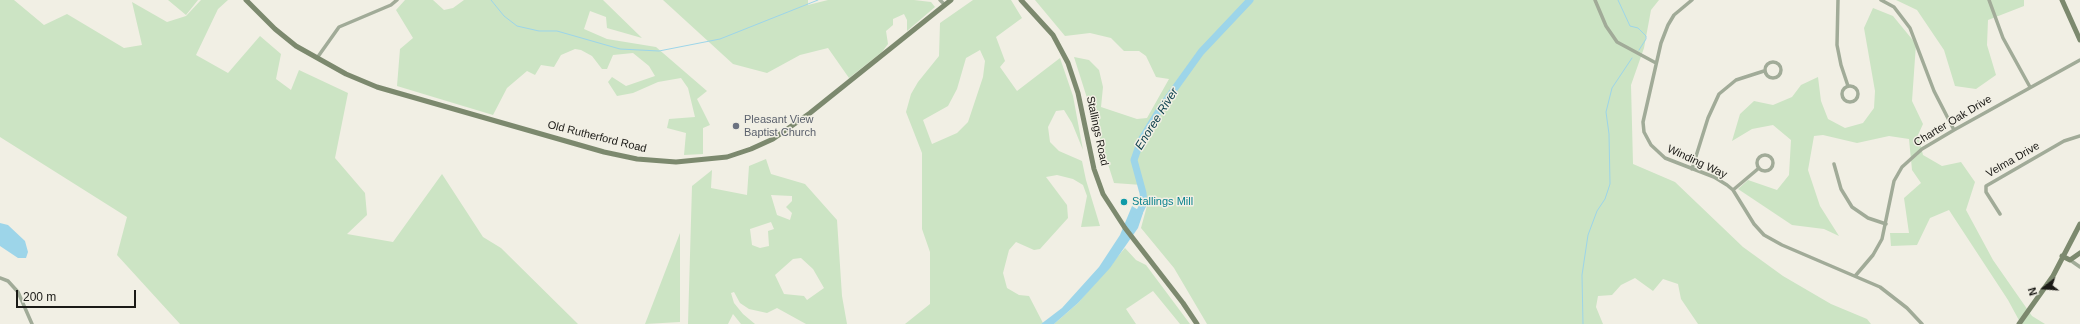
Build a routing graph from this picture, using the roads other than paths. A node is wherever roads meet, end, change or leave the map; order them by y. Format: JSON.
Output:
{"nodes":[{"id":1,"x":246,"y":0,"type":"edge"},
{"id":2,"x":397,"y":0,"type":"edge"},
{"id":3,"x":940,"y":0,"type":"edge"},
{"id":4,"x":951,"y":0,"type":"edge"},
{"id":5,"x":1021,"y":0,"type":"edge"},
{"id":6,"x":1595,"y":0,"type":"edge"},
{"id":7,"x":1692,"y":0,"type":"edge"},
{"id":8,"x":1838,"y":0,"type":"edge"},
{"id":9,"x":1881,"y":0,"type":"edge"},
{"id":10,"x":1990,"y":0,"type":"edge"},
{"id":11,"x":2062,"y":0,"type":"edge"},
{"id":12,"x":944,"y":5,"type":"junction"},
{"id":13,"x":2080,"y":40,"type":"edge"},
{"id":14,"x":317,"y":59,"type":"junction"},
{"id":15,"x":2080,"y":60,"type":"edge"},
{"id":16,"x":1656,"y":63,"type":"junction"},
{"id":17,"x":1764,"y":71,"type":"junction"},
{"id":18,"x":1848,"y":86,"type":"junction"},
{"id":19,"x":2030,"y":87,"type":"junction"},
{"id":20,"x":1954,"y":130,"type":"junction"},
{"id":21,"x":2080,"y":136,"type":"edge"},
{"id":22,"x":1834,"y":164,"type":"dead end"},
{"id":23,"x":1759,"y":168,"type":"junction"},
{"id":24,"x":1692,"y":169,"type":"junction"},
{"id":25,"x":1733,"y":190,"type":"junction"},
{"id":26,"x":2000,"y":214,"type":"dead end"},
{"id":27,"x":1886,"y":224,"type":"junction"},
{"id":28,"x":2080,"y":224,"type":"edge"},
{"id":29,"x":2080,"y":253,"type":"edge"},
{"id":30,"x":2062,"y":256,"type":"junction"},
{"id":31,"x":2070,"y":260,"type":"junction"},
{"id":32,"x":2080,"y":267,"type":"edge"},
{"id":33,"x":1856,"y":275,"type":"junction"},
{"id":34,"x":0,"y":278,"type":"edge"},
{"id":35,"x":32,"y":324,"type":"edge"},
{"id":36,"x":1197,"y":324,"type":"edge"},
{"id":37,"x":1922,"y":324,"type":"edge"},
{"id":38,"x":2018,"y":324,"type":"edge"}],
"edges":[{"from":1,"to":14,"type":"street","name":"Old Rutherford Road"},
{"from":2,"to":14,"type":"street"},
{"from":3,"to":12,"type":"street"},
{"from":4,"to":12,"type":"street","name":"Old Rutherford Road"},
{"from":5,"to":36,"type":"street","name":"Stallings Road"},
{"from":6,"to":16,"type":"street"},
{"from":7,"to":16,"type":"street","name":"Winding Way"},
{"from":8,"to":18,"type":"street"},
{"from":9,"to":20,"type":"street"},
{"from":10,"to":19,"type":"street"},
{"from":11,"to":13,"type":"street"},
{"from":12,"to":14,"type":"street","name":"Old Rutherford Road"},
{"from":15,"to":19,"type":"street","name":"Charter Oak Drive"},
{"from":16,"to":24,"type":"street","name":"Winding Way"},
{"from":17,"to":17,"type":"street"},
{"from":17,"to":24,"type":"street"},
{"from":18,"to":18,"type":"street"},
{"from":19,"to":20,"type":"street","name":"Charter Oak Drive"},
{"from":20,"to":27,"type":"street","name":"Charter Oak Drive"},
{"from":21,"to":26,"type":"street","name":"Velma Drive"},
{"from":22,"to":27,"type":"street"},
{"from":23,"to":23,"type":"street"},
{"from":23,"to":25,"type":"street"},
{"from":24,"to":25,"type":"street","name":"Winding Way"},
{"from":25,"to":33,"type":"street","name":"Winding Way"},
{"from":27,"to":33,"type":"street","name":"Charter Oak Drive"},
{"from":28,"to":30,"type":"street"},
{"from":29,"to":31,"type":"street"},
{"from":30,"to":31,"type":"street"},
{"from":30,"to":38,"type":"street"},
{"from":31,"to":32,"type":"street"},
{"from":33,"to":37,"type":"street","name":"Winding Way"},
{"from":34,"to":35,"type":"street"}]}
